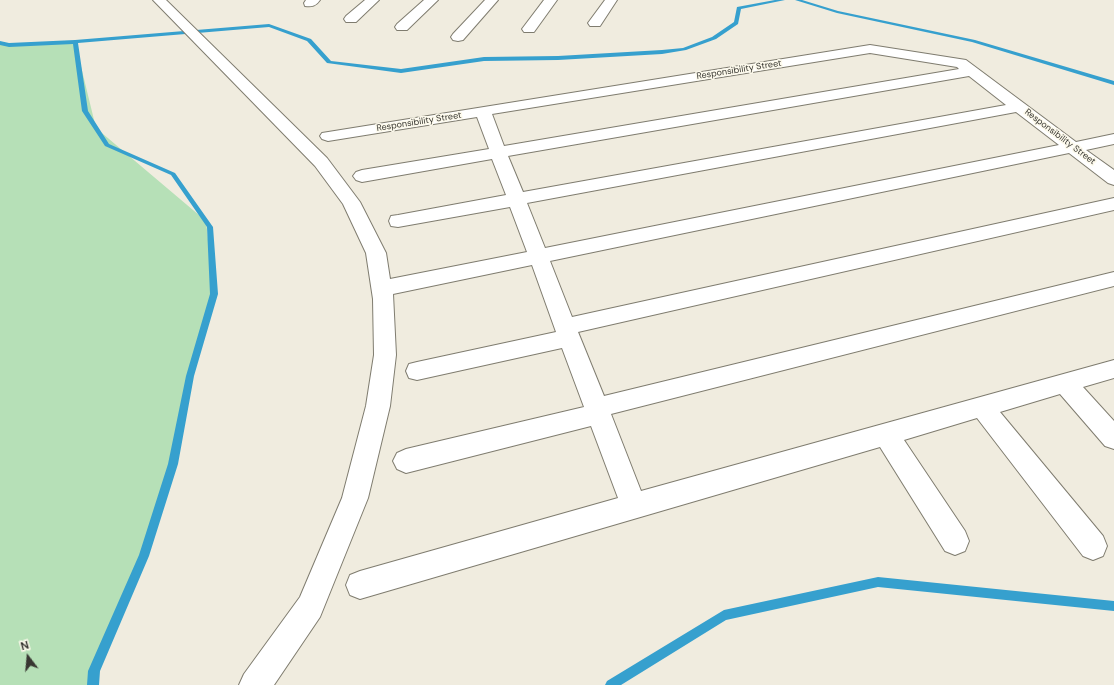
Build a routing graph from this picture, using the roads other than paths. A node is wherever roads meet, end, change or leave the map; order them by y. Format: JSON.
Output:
{"nodes":[{"id":1,"x":159,"y":0,"type":"edge"},
{"id":2,"x":373,"y":0,"type":"edge"},
{"id":3,"x":432,"y":0,"type":"edge"},
{"id":4,"x":492,"y":0,"type":"edge"},
{"id":5,"x":551,"y":0,"type":"edge"},
{"id":6,"x":611,"y":0,"type":"edge"},
{"id":7,"x":351,"y":19,"type":"dead end"},
{"id":8,"x":595,"y":23,"type":"dead end"},
{"id":9,"x":402,"y":27,"type":"dead end"},
{"id":10,"x":529,"y":28,"type":"dead end"},
{"id":11,"x":458,"y":37,"type":"dead end"},
{"id":12,"x":972,"y":71,"type":"junction"},
{"id":13,"x":1020,"y":107,"type":"junction"},
{"id":14,"x":483,"y":112,"type":"junction"},
{"id":15,"x":328,"y":136,"type":"dead end"},
{"id":16,"x":1114,"y":139,"type":"edge"},
{"id":17,"x":1073,"y":147,"type":"junction"},
{"id":18,"x":498,"y":153,"type":"junction"},
{"id":19,"x":362,"y":176,"type":"dead end"},
{"id":20,"x":1114,"y":179,"type":"edge"},
{"id":21,"x":516,"y":200,"type":"junction"},
{"id":22,"x":1114,"y":204,"type":"edge"},
{"id":23,"x":398,"y":221,"type":"dead end"},
{"id":24,"x":538,"y":257,"type":"junction"},
{"id":25,"x":1114,"y":279,"type":"edge"},
{"id":26,"x":381,"y":289,"type":"junction"},
{"id":27,"x":567,"y":333,"type":"junction"},
{"id":28,"x":1114,"y":369,"type":"edge"},
{"id":29,"x":417,"y":371,"type":"dead end"},
{"id":30,"x":1065,"y":383,"type":"junction"},
{"id":31,"x":982,"y":407,"type":"junction"},
{"id":32,"x":597,"y":411,"type":"junction"},
{"id":33,"x":886,"y":434,"type":"junction"},
{"id":34,"x":1114,"y":438,"type":"edge"},
{"id":35,"x":406,"y":461,"type":"dead end"},
{"id":36,"x":634,"y":506,"type":"junction"},
{"id":37,"x":955,"y":541,"type":"dead end"},
{"id":38,"x":1093,"y":546,"type":"dead end"},
{"id":39,"x":360,"y":585,"type":"dead end"},
{"id":40,"x":255,"y":685,"type":"edge"}],
"edges":[{"from":1,"to":26,"type":"street"},
{"from":2,"to":7,"type":"street"},
{"from":3,"to":9,"type":"street"},
{"from":4,"to":11,"type":"street"},
{"from":5,"to":10,"type":"street"},
{"from":6,"to":8,"type":"street"},
{"from":12,"to":13,"type":"street","name":"Responsibility Street"},
{"from":12,"to":14,"type":"street","name":"Responsibility Street"},
{"from":12,"to":18,"type":"street"},
{"from":13,"to":17,"type":"street","name":"Responsibility Street"},
{"from":13,"to":21,"type":"street"},
{"from":14,"to":15,"type":"street","name":"Responsibility Street"},
{"from":14,"to":18,"type":"street"},
{"from":16,"to":17,"type":"street"},
{"from":17,"to":20,"type":"street","name":"Responsibility Street"},
{"from":17,"to":24,"type":"street"},
{"from":18,"to":19,"type":"street"},
{"from":18,"to":21,"type":"street"},
{"from":21,"to":23,"type":"street"},
{"from":21,"to":24,"type":"street"},
{"from":22,"to":27,"type":"street"},
{"from":24,"to":26,"type":"street"},
{"from":24,"to":27,"type":"street"},
{"from":25,"to":32,"type":"street"},
{"from":26,"to":40,"type":"street"},
{"from":27,"to":29,"type":"street"},
{"from":27,"to":32,"type":"street"},
{"from":28,"to":30,"type":"street"},
{"from":30,"to":31,"type":"street"},
{"from":30,"to":34,"type":"street"},
{"from":31,"to":33,"type":"street"},
{"from":31,"to":38,"type":"street"},
{"from":32,"to":35,"type":"street"},
{"from":32,"to":36,"type":"street"},
{"from":33,"to":36,"type":"street"},
{"from":33,"to":37,"type":"street"},
{"from":36,"to":39,"type":"street"}]}
